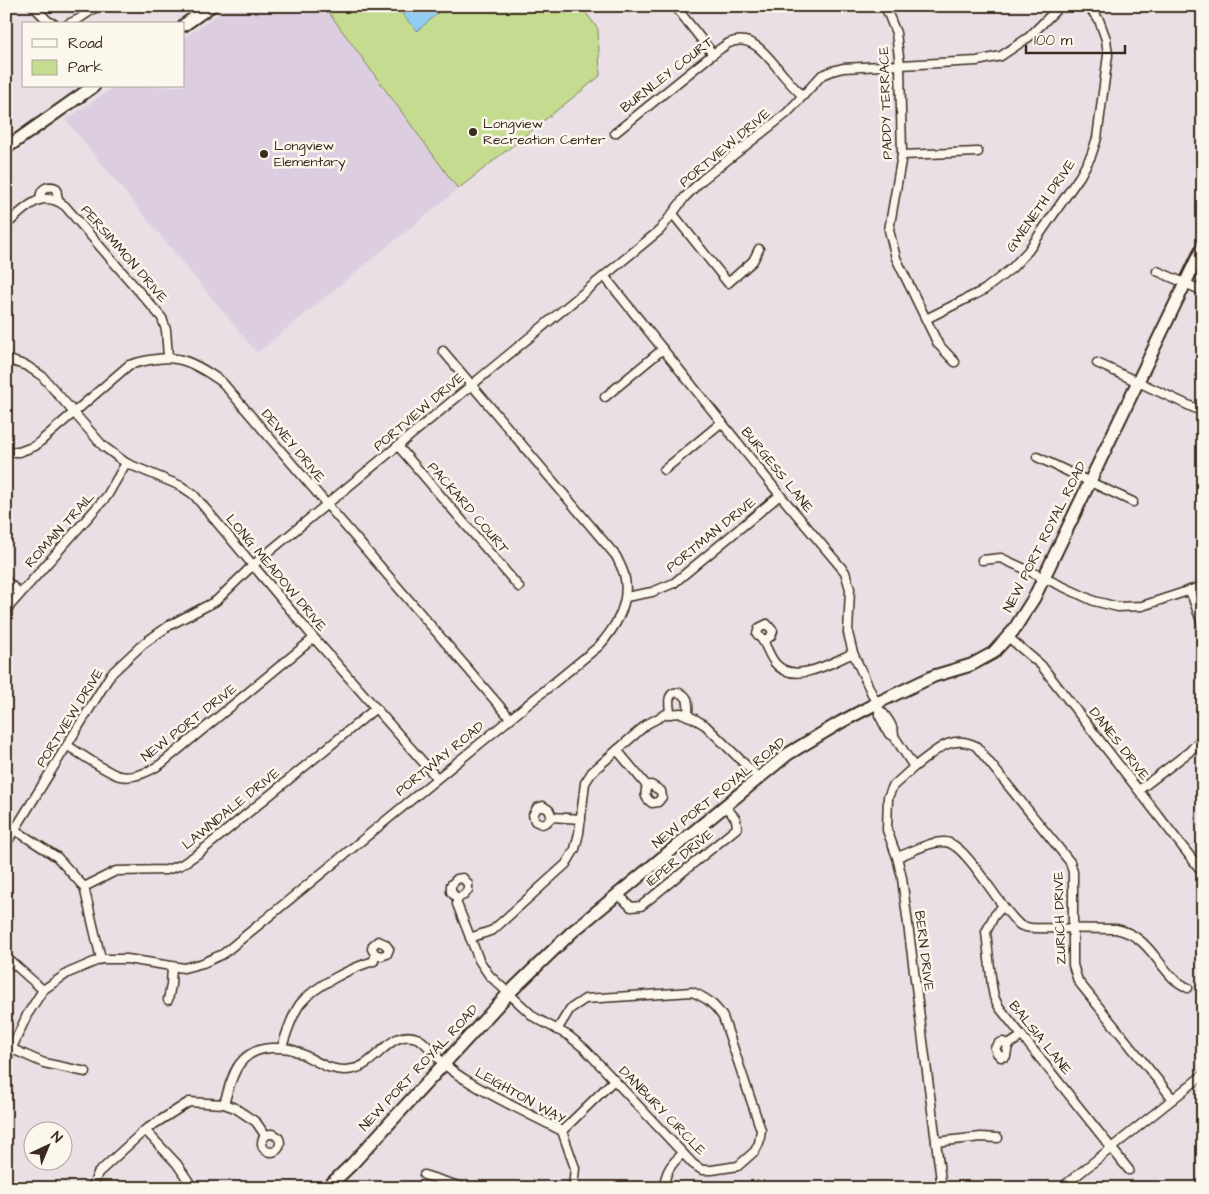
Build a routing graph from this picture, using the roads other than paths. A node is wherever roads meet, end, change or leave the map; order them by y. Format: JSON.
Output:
{"nodes":[{"id":1,"x":33,"y":6,"type":"edge"},
{"id":2,"x":98,"y":6,"type":"edge"},
{"id":3,"x":211,"y":6,"type":"edge"},
{"id":4,"x":675,"y":6,"type":"edge"},
{"id":5,"x":885,"y":6,"type":"edge"},
{"id":6,"x":1060,"y":6,"type":"edge"},
{"id":7,"x":1088,"y":6,"type":"edge"},
{"id":8,"x":48,"y":22,"type":"edge"},
{"id":9,"x":72,"y":22,"type":"edge"},
{"id":10,"x":185,"y":24,"type":"edge"},
{"id":11,"x":713,"y":54,"type":"junction"},
{"id":12,"x":900,"y":65,"type":"junction"},
{"id":13,"x":91,"y":88,"type":"edge"},
{"id":14,"x":803,"y":96,"type":"junction"},
{"id":15,"x":616,"y":132,"type":"dead end"},
{"id":16,"x":6,"y":148,"type":"edge"},
{"id":17,"x":978,"y":152,"type":"dead end"},
{"id":18,"x":902,"y":155,"type":"junction"},
{"id":19,"x":40,"y":198,"type":"junction"},
{"id":20,"x":58,"y":200,"type":"junction"},
{"id":21,"x":673,"y":214,"type":"junction"},
{"id":22,"x":6,"y":225,"type":"edge"},
{"id":23,"x":1203,"y":246,"type":"edge"},
{"id":24,"x":759,"y":249,"type":"dead end"},
{"id":25,"x":1157,"y":271,"type":"dead end"},
{"id":26,"x":605,"y":277,"type":"junction"},
{"id":27,"x":1186,"y":283,"type":"junction"},
{"id":28,"x":1203,"y":291,"type":"edge"},
{"id":29,"x":926,"y":319,"type":"junction"},
{"id":30,"x":663,"y":349,"type":"junction"},
{"id":31,"x":443,"y":350,"type":"dead end"},
{"id":32,"x":168,"y":357,"type":"junction"},
{"id":33,"x":6,"y":359,"type":"edge"},
{"id":34,"x":955,"y":362,"type":"dead end"},
{"id":35,"x":1097,"y":363,"type":"dead end"},
{"id":36,"x":1138,"y":381,"type":"junction"},
{"id":37,"x":471,"y":384,"type":"junction"},
{"id":38,"x":606,"y":398,"type":"dead end"},
{"id":39,"x":74,"y":412,"type":"junction"},
{"id":40,"x":1203,"y":412,"type":"edge"},
{"id":41,"x":722,"y":422,"type":"junction"},
{"id":42,"x":398,"y":446,"type":"junction"},
{"id":43,"x":6,"y":452,"type":"edge"},
{"id":44,"x":1037,"y":457,"type":"dead end"},
{"id":45,"x":126,"y":463,"type":"junction"},
{"id":46,"x":664,"y":470,"type":"dead end"},
{"id":47,"x":1090,"y":482,"type":"junction"},
{"id":48,"x":780,"y":495,"type":"junction"},
{"id":49,"x":1133,"y":502,"type":"dead end"},
{"id":50,"x":327,"y":506,"type":"junction"},
{"id":51,"x":982,"y":560,"type":"dead end"},
{"id":52,"x":253,"y":565,"type":"junction"},
{"id":53,"x":1043,"y":579,"type":"junction"},
{"id":54,"x":6,"y":581,"type":"edge"},
{"id":55,"x":1203,"y":586,"type":"edge"},
{"id":56,"x":519,"y":588,"type":"dead end"},
{"id":57,"x":1190,"y":590,"type":"junction"},
{"id":58,"x":20,"y":593,"type":"junction"},
{"id":59,"x":626,"y":596,"type":"junction"},
{"id":60,"x":6,"y":610,"type":"edge"},
{"id":61,"x":1203,"y":627,"type":"edge"},
{"id":62,"x":1008,"y":637,"type":"junction"},
{"id":63,"x":314,"y":638,"type":"junction"},
{"id":64,"x":764,"y":641,"type":"dead end"},
{"id":65,"x":854,"y":652,"type":"junction"},
{"id":66,"x":878,"y":706,"type":"junction"},
{"id":67,"x":376,"y":708,"type":"junction"},
{"id":68,"x":670,"y":714,"type":"junction"},
{"id":69,"x":688,"y":716,"type":"junction"},
{"id":70,"x":510,"y":718,"type":"junction"},
{"id":71,"x":1203,"y":737,"type":"edge"},
{"id":72,"x":68,"y":746,"type":"junction"},
{"id":73,"x":617,"y":750,"type":"junction"},
{"id":74,"x":914,"y":767,"type":"junction"},
{"id":75,"x":437,"y":778,"type":"junction"},
{"id":76,"x":759,"y":778,"type":"junction"},
{"id":77,"x":647,"y":786,"type":"dead end"},
{"id":78,"x":1139,"y":790,"type":"junction"},
{"id":79,"x":725,"y":806,"type":"junction"},
{"id":80,"x":552,"y":817,"type":"dead end"},
{"id":81,"x":581,"y":819,"type":"junction"},
{"id":82,"x":16,"y":830,"type":"junction"},
{"id":83,"x":6,"y":844,"type":"edge"},
{"id":84,"x":897,"y":857,"type":"junction"},
{"id":85,"x":1202,"y":872,"type":"edge"},
{"id":86,"x":84,"y":887,"type":"junction"},
{"id":87,"x":618,"y":894,"type":"junction"},
{"id":88,"x":457,"y":898,"type":"dead end"},
{"id":89,"x":1003,"y":906,"type":"junction"},
{"id":90,"x":1073,"y":930,"type":"junction"},
{"id":91,"x":470,"y":938,"type":"junction"},
{"id":92,"x":375,"y":954,"type":"dead end"},
{"id":93,"x":6,"y":958,"type":"edge"},
{"id":94,"x":101,"y":959,"type":"junction"},
{"id":95,"x":172,"y":967,"type":"junction"},
{"id":96,"x":1188,"y":988,"type":"dead end"},
{"id":97,"x":43,"y":990,"type":"junction"},
{"id":98,"x":508,"y":993,"type":"junction"},
{"id":99,"x":168,"y":1000,"type":"dead end"},
{"id":100,"x":557,"y":1030,"type":"junction"},
{"id":101,"x":1022,"y":1036,"type":"junction"},
{"id":102,"x":1008,"y":1046,"type":"dead end"},
{"id":103,"x":282,"y":1047,"type":"junction"},
{"id":104,"x":12,"y":1049,"type":"junction"},
{"id":105,"x":6,"y":1061,"type":"edge"},
{"id":106,"x":444,"y":1064,"type":"junction"},
{"id":107,"x":86,"y":1072,"type":"dead end"},
{"id":108,"x":1203,"y":1075,"type":"edge"},
{"id":109,"x":614,"y":1080,"type":"junction"},
{"id":110,"x":1173,"y":1098,"type":"junction"},
{"id":111,"x":224,"y":1104,"type":"junction"},
{"id":112,"x":145,"y":1130,"type":"junction"},
{"id":113,"x":562,"y":1131,"type":"junction"},
{"id":114,"x":264,"y":1135,"type":"dead end"},
{"id":115,"x":998,"y":1138,"type":"dead end"},
{"id":116,"x":936,"y":1142,"type":"junction"},
{"id":117,"x":1112,"y":1147,"type":"junction"},
{"id":118,"x":682,"y":1154,"type":"junction"},
{"id":119,"x":1130,"y":1170,"type":"dead end"},
{"id":120,"x":424,"y":1175,"type":"dead end"},
{"id":121,"x":92,"y":1188,"type":"edge"},
{"id":122,"x":193,"y":1188,"type":"edge"},
{"id":123,"x":327,"y":1188,"type":"edge"},
{"id":124,"x":465,"y":1188,"type":"edge"},
{"id":125,"x":573,"y":1188,"type":"edge"},
{"id":126,"x":664,"y":1188,"type":"edge"},
{"id":127,"x":942,"y":1188,"type":"edge"},
{"id":128,"x":1061,"y":1188,"type":"edge"}],
"edges":[{"from":1,"to":8,"type":"street"},
{"from":2,"to":9,"type":"street"},
{"from":3,"to":10,"type":"street"},
{"from":4,"to":11,"type":"street"},
{"from":5,"to":12,"type":"street","name":"PADDY TERRACE"},
{"from":6,"to":12,"type":"street","name":"PORTVIEW DRIVE"},
{"from":7,"to":29,"type":"street","name":"GWENETH DRIVE"},
{"from":11,"to":14,"type":"street","name":"BURNLEY COURT"},
{"from":11,"to":15,"type":"street","name":"BURNLEY COURT"},
{"from":12,"to":14,"type":"street","name":"PORTVIEW DRIVE"},
{"from":12,"to":18,"type":"street","name":"PADDY TERRACE"},
{"from":13,"to":16,"type":"street"},
{"from":14,"to":21,"type":"street","name":"PORTVIEW DRIVE"},
{"from":17,"to":18,"type":"street"},
{"from":18,"to":29,"type":"street","name":"PADDY TERRACE"},
{"from":19,"to":20,"type":"street"},
{"from":19,"to":20,"type":"street","name":"PERSIMMON DRIVE"},
{"from":19,"to":22,"type":"street","name":"PERSIMMON DRIVE"},
{"from":20,"to":32,"type":"street","name":"PERSIMMON DRIVE"},
{"from":21,"to":24,"type":"street"},
{"from":21,"to":26,"type":"street","name":"PORTVIEW DRIVE"},
{"from":23,"to":27,"type":"street","name":"NEW PORT ROYAL ROAD"},
{"from":25,"to":27,"type":"street"},
{"from":26,"to":30,"type":"street","name":"BURGESS LANE"},
{"from":26,"to":37,"type":"street","name":"PORTVIEW DRIVE"},
{"from":27,"to":28,"type":"street"},
{"from":27,"to":36,"type":"street","name":"NEW PORT ROYAL ROAD"},
{"from":29,"to":34,"type":"street","name":"PADDY TERRACE"},
{"from":30,"to":38,"type":"street"},
{"from":30,"to":41,"type":"street","name":"BURGESS LANE"},
{"from":31,"to":37,"type":"street","name":"PORTWAY ROAD"},
{"from":32,"to":39,"type":"street","name":"DEWEY DRIVE"},
{"from":32,"to":50,"type":"street","name":"DEWEY DRIVE"},
{"from":33,"to":39,"type":"street"},
{"from":35,"to":36,"type":"street"},
{"from":36,"to":40,"type":"street"},
{"from":36,"to":47,"type":"street","name":"NEW PORT ROYAL ROAD"},
{"from":37,"to":42,"type":"street","name":"PORTVIEW DRIVE"},
{"from":37,"to":59,"type":"street","name":"PORTWAY ROAD"},
{"from":39,"to":43,"type":"street","name":"DEWEY DRIVE"},
{"from":39,"to":45,"type":"street","name":"LONG MEADOW DRIVE"},
{"from":41,"to":46,"type":"street"},
{"from":41,"to":48,"type":"street","name":"BURGESS LANE"},
{"from":42,"to":50,"type":"street","name":"PORTVIEW DRIVE"},
{"from":42,"to":56,"type":"street","name":"PACKARD COURT"},
{"from":44,"to":47,"type":"street"},
{"from":45,"to":52,"type":"street","name":"LONG MEADOW DRIVE"},
{"from":45,"to":58,"type":"street","name":"ROMAIN TRAIL"},
{"from":47,"to":49,"type":"street"},
{"from":47,"to":53,"type":"street","name":"NEW PORT ROYAL ROAD"},
{"from":48,"to":59,"type":"street","name":"PORTMAN DRIVE"},
{"from":48,"to":65,"type":"street","name":"BURGESS LANE"},
{"from":50,"to":52,"type":"street","name":"PORTVIEW DRIVE"},
{"from":50,"to":70,"type":"street","name":"DEWEY DRIVE"},
{"from":51,"to":53,"type":"street"},
{"from":52,"to":63,"type":"street","name":"LONG MEADOW DRIVE"},
{"from":52,"to":72,"type":"street","name":"PORTVIEW DRIVE"},
{"from":53,"to":57,"type":"street"},
{"from":53,"to":62,"type":"street","name":"NEW PORT ROYAL ROAD"},
{"from":54,"to":58,"type":"street"},
{"from":55,"to":57,"type":"street"},
{"from":57,"to":61,"type":"street"},
{"from":58,"to":60,"type":"street","name":"ROMAIN TRAIL"},
{"from":59,"to":70,"type":"street","name":"PORTWAY ROAD"},
{"from":62,"to":66,"type":"street","name":"NEW PORT ROYAL ROAD"},
{"from":62,"to":78,"type":"street","name":"DANES DRIVE"},
{"from":63,"to":67,"type":"street","name":"LONG MEADOW DRIVE"},
{"from":63,"to":72,"type":"street","name":"NEW PORT DRIVE"},
{"from":64,"to":65,"type":"street"},
{"from":65,"to":66,"type":"street","name":"BURGESS LANE"},
{"from":66,"to":74,"type":"street"},
{"from":66,"to":76,"type":"street","name":"NEW PORT ROYAL ROAD"},
{"from":67,"to":75,"type":"street","name":"LONG MEADOW DRIVE"},
{"from":67,"to":86,"type":"street","name":"LAWNDALE DRIVE"},
{"from":68,"to":69,"type":"street"},
{"from":68,"to":69,"type":"street"},
{"from":68,"to":73,"type":"street"},
{"from":69,"to":76,"type":"street"},
{"from":70,"to":75,"type":"street","name":"PORTWAY ROAD"},
{"from":71,"to":78,"type":"street"},
{"from":72,"to":82,"type":"street","name":"PORTVIEW DRIVE"},
{"from":73,"to":77,"type":"street"},
{"from":73,"to":81,"type":"street"},
{"from":74,"to":84,"type":"street","name":"BERN DRIVE"},
{"from":74,"to":90,"type":"street","name":"ZURICH DRIVE"},
{"from":75,"to":95,"type":"street","name":"PORTWAY ROAD"},
{"from":76,"to":79,"type":"street","name":"NEW PORT ROYAL ROAD"},
{"from":78,"to":85,"type":"street","name":"DANES DRIVE"},
{"from":79,"to":87,"type":"street","name":"NEW PORT ROYAL ROAD"},
{"from":79,"to":87,"type":"street","name":"IEPER DRIVE"},
{"from":80,"to":81,"type":"street"},
{"from":81,"to":91,"type":"street"},
{"from":82,"to":83,"type":"street","name":"PORTVIEW DRIVE"},
{"from":82,"to":86,"type":"street"},
{"from":84,"to":89,"type":"street"},
{"from":84,"to":116,"type":"street","name":"BERN DRIVE"},
{"from":86,"to":94,"type":"street"},
{"from":87,"to":98,"type":"street","name":"NEW PORT ROYAL ROAD"},
{"from":88,"to":91,"type":"street","name":"DANBURY CIRCLE"},
{"from":89,"to":90,"type":"street"},
{"from":89,"to":101,"type":"street","name":"BALSIA LANE"},
{"from":90,"to":96,"type":"street"},
{"from":90,"to":110,"type":"street","name":"ZURICH DRIVE"},
{"from":91,"to":98,"type":"street","name":"DANBURY CIRCLE"},
{"from":92,"to":103,"type":"street"},
{"from":93,"to":97,"type":"street"},
{"from":94,"to":95,"type":"street","name":"PORTWAY ROAD"},
{"from":94,"to":97,"type":"street","name":"PORTWAY ROAD"},
{"from":95,"to":99,"type":"street"},
{"from":97,"to":104,"type":"street","name":"PORTWAY ROAD"},
{"from":98,"to":100,"type":"street","name":"DANBURY CIRCLE"},
{"from":98,"to":106,"type":"street","name":"NEW PORT ROYAL ROAD"},
{"from":100,"to":109,"type":"street","name":"DANBURY CIRCLE"},
{"from":100,"to":118,"type":"street","name":"DANBURY CIRCLE"},
{"from":101,"to":102,"type":"street"},
{"from":101,"to":117,"type":"street","name":"BALSIA LANE"},
{"from":103,"to":106,"type":"street","name":"LEIGHTON WAY"},
{"from":103,"to":111,"type":"street"},
{"from":104,"to":105,"type":"street","name":"PORTWAY ROAD"},
{"from":104,"to":107,"type":"street"},
{"from":106,"to":113,"type":"street","name":"LEIGHTON WAY"},
{"from":106,"to":123,"type":"street","name":"NEW PORT ROYAL ROAD"},
{"from":108,"to":110,"type":"street"},
{"from":109,"to":113,"type":"street"},
{"from":109,"to":118,"type":"street","name":"DANBURY CIRCLE"},
{"from":110,"to":117,"type":"street"},
{"from":111,"to":112,"type":"street"},
{"from":111,"to":114,"type":"street"},
{"from":112,"to":121,"type":"street"},
{"from":112,"to":122,"type":"street"},
{"from":113,"to":125,"type":"street","name":"LEIGHTON WAY"},
{"from":115,"to":116,"type":"street"},
{"from":116,"to":127,"type":"street","name":"BERN DRIVE"},
{"from":117,"to":119,"type":"street","name":"BALSIA LANE"},
{"from":117,"to":128,"type":"street"},
{"from":118,"to":126,"type":"street"},
{"from":120,"to":124,"type":"street"}]}
